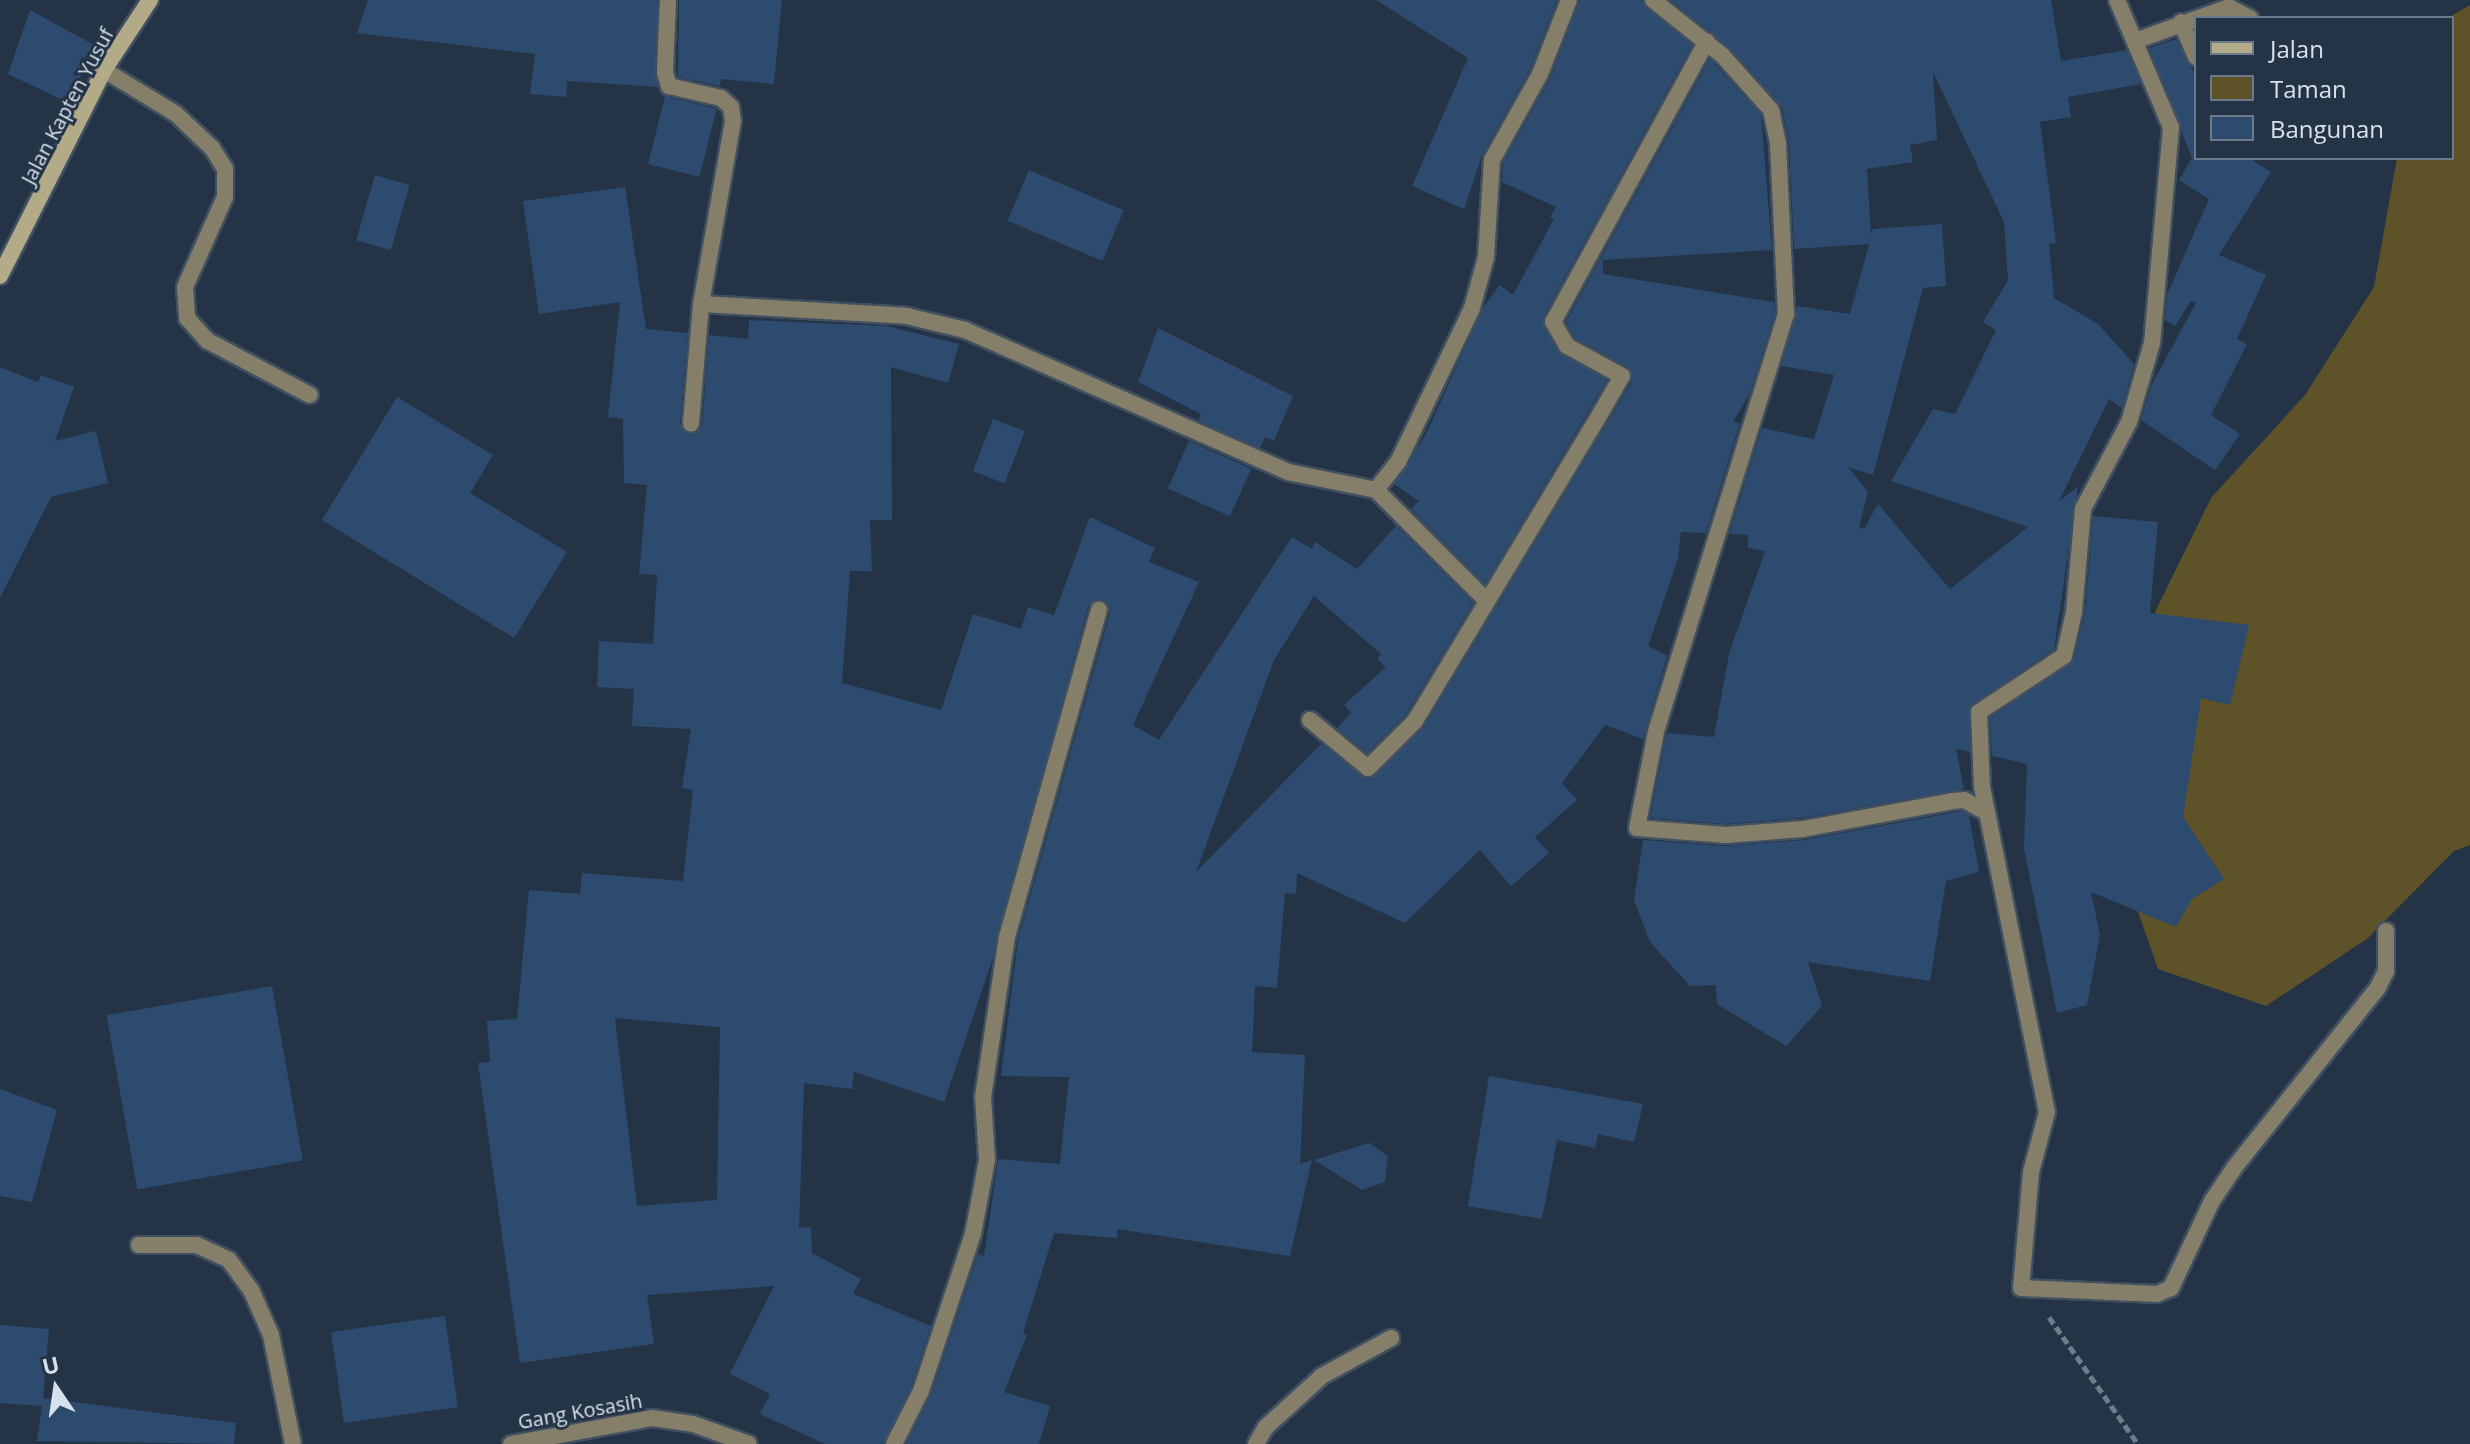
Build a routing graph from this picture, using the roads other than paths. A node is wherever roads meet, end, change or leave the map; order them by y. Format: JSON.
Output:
{"nodes":[{"id":1,"x":150,"y":0,"type":"edge"},
{"id":2,"x":668,"y":0,"type":"edge"},
{"id":3,"x":1569,"y":0,"type":"edge"},
{"id":4,"x":1653,"y":0,"type":"edge"},
{"id":5,"x":2117,"y":0,"type":"edge"},
{"id":6,"x":2200,"y":16,"type":"edge"},
{"id":7,"x":2246,"y":16,"type":"edge"},
{"id":8,"x":2194,"y":18,"type":"edge"},
{"id":9,"x":2181,"y":22,"type":"junction"},
{"id":10,"x":1707,"y":41,"type":"junction"},
{"id":11,"x":2135,"y":41,"type":"junction"},
{"id":12,"x":2194,"y":52,"type":"edge"},
{"id":13,"x":104,"y":70,"type":"junction"},
{"id":14,"x":0,"y":276,"type":"edge"},
{"id":15,"x":701,"y":304,"type":"junction"},
{"id":16,"x":310,"y":395,"type":"dead end"},
{"id":17,"x":691,"y":424,"type":"dead end"},
{"id":18,"x":1376,"y":490,"type":"junction"},
{"id":19,"x":1486,"y":600,"type":"junction"},
{"id":20,"x":1099,"y":610,"type":"dead end"},
{"id":21,"x":1310,"y":720,"type":"dead end"},
{"id":22,"x":1987,"y":813,"type":"junction"},
{"id":23,"x":2386,"y":931,"type":"dead end"},
{"id":24,"x":139,"y":1245,"type":"dead end"},
{"id":25,"x":1391,"y":1338,"type":"dead end"},
{"id":26,"x":293,"y":1444,"type":"edge"},
{"id":27,"x":511,"y":1444,"type":"edge"},
{"id":28,"x":749,"y":1444,"type":"edge"},
{"id":29,"x":894,"y":1444,"type":"edge"},
{"id":30,"x":1256,"y":1444,"type":"edge"}],
"edges":[{"from":1,"to":13,"type":"main road","name":"Jalan Kapten Yusuf"},
{"from":2,"to":15,"type":"street"},
{"from":3,"to":18,"type":"street"},
{"from":4,"to":10,"type":"street"},
{"from":5,"to":11,"type":"street"},
{"from":6,"to":7,"type":"street"},
{"from":8,"to":9,"type":"street"},
{"from":9,"to":11,"type":"street"},
{"from":9,"to":12,"type":"street"},
{"from":10,"to":19,"type":"street"},
{"from":10,"to":22,"type":"street"},
{"from":11,"to":22,"type":"street"},
{"from":13,"to":14,"type":"main road","name":"Jalan Kapten Yusuf"},
{"from":13,"to":16,"type":"street"},
{"from":15,"to":17,"type":"street"},
{"from":15,"to":18,"type":"street"},
{"from":18,"to":19,"type":"street"},
{"from":19,"to":21,"type":"street"},
{"from":20,"to":29,"type":"street"},
{"from":22,"to":23,"type":"street"},
{"from":24,"to":26,"type":"street"},
{"from":25,"to":30,"type":"street"},
{"from":27,"to":28,"type":"street","name":"Gang Kosasih"}]}
